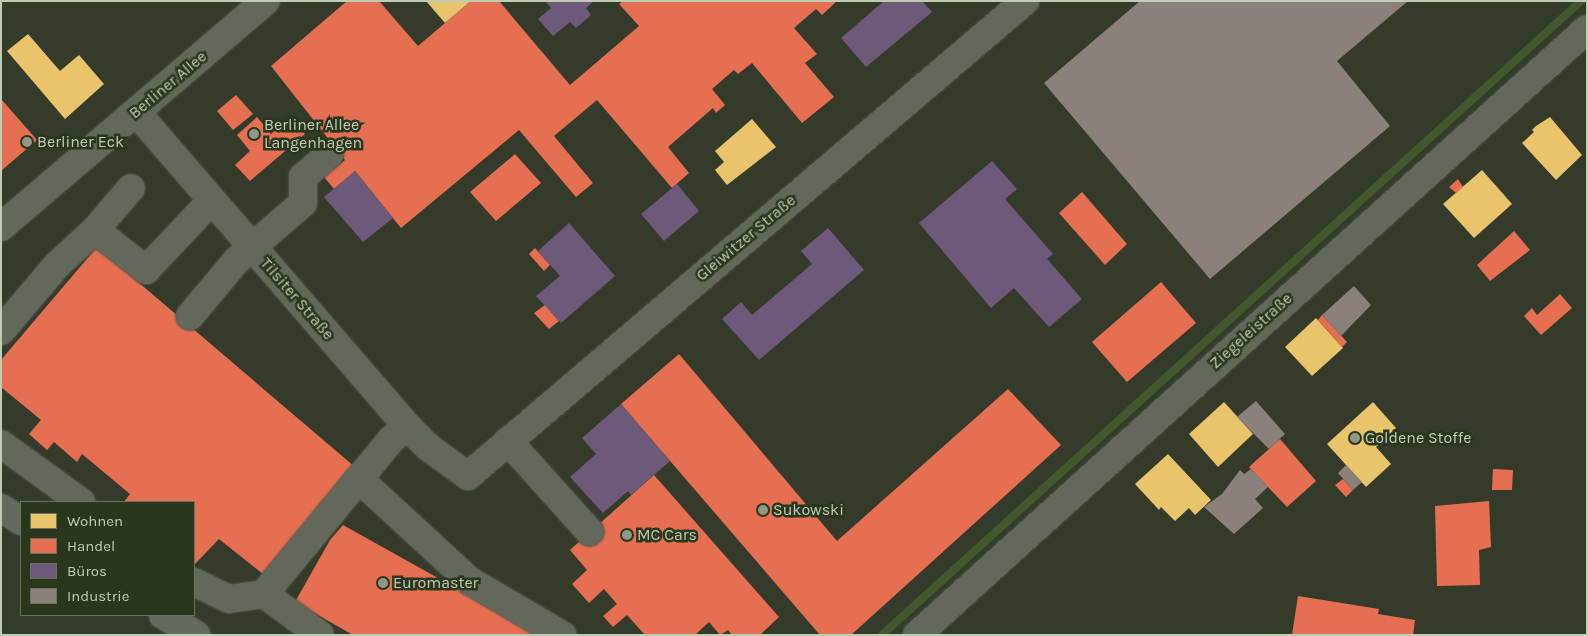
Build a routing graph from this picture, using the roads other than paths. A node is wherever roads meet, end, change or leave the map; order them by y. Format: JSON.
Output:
{"nodes":[{"id":1,"x":266,"y":1,"type":"edge"},
{"id":2,"x":1025,"y":1,"type":"edge"},
{"id":3,"x":1587,"y":29,"type":"edge"},
{"id":4,"x":136,"y":112,"type":"junction"},
{"id":5,"x":329,"y":154,"type":"dead end"},
{"id":6,"x":131,"y":188,"type":"dead end"},
{"id":7,"x":212,"y":200,"type":"junction"},
{"id":8,"x":1,"y":227,"type":"edge"},
{"id":9,"x":95,"y":230,"type":"junction"},
{"id":10,"x":253,"y":247,"type":"junction"},
{"id":11,"x":190,"y":316,"type":"dead end"},
{"id":12,"x":1,"y":331,"type":"edge"},
{"id":13,"x":407,"y":426,"type":"junction"},
{"id":14,"x":508,"y":441,"type":"junction"},
{"id":15,"x":1,"y":444,"type":"edge"},
{"id":16,"x":468,"y":476,"type":"joint"},
{"id":17,"x":359,"y":479,"type":"junction"},
{"id":18,"x":80,"y":501,"type":"edge"},
{"id":19,"x":1,"y":508,"type":"edge"},
{"id":20,"x":20,"y":520,"type":"edge"},
{"id":21,"x":590,"y":532,"type":"dead end"},
{"id":22,"x":195,"y":582,"type":"edge"},
{"id":23,"x":264,"y":594,"type":"junction"},
{"id":24,"x":165,"y":616,"type":"edge"},
{"id":25,"x":196,"y":635,"type":"edge"},
{"id":26,"x":320,"y":635,"type":"edge"},
{"id":27,"x":562,"y":635,"type":"edge"},
{"id":28,"x":916,"y":635,"type":"edge"}],
"edges":[{"from":1,"to":4,"type":"street","name":"Berliner Allee"},
{"from":2,"to":14,"type":"street","name":"Gleiwitzer Straße"},
{"from":3,"to":28,"type":"street","name":"Ziegeleistraße"},
{"from":4,"to":7,"type":"street","name":"Tilsiter Straße"},
{"from":4,"to":8,"type":"street","name":"Berliner Allee"},
{"from":5,"to":10,"type":"street"},
{"from":6,"to":9,"type":"street"},
{"from":7,"to":9,"type":"street"},
{"from":7,"to":10,"type":"street","name":"Tilsiter Straße"},
{"from":9,"to":12,"type":"street"},
{"from":10,"to":11,"type":"street"},
{"from":10,"to":13,"type":"street","name":"Tilsiter Straße"},
{"from":13,"to":16,"type":"street","name":"Tilsiter Straße"},
{"from":13,"to":17,"type":"street"},
{"from":14,"to":16,"type":"street","name":"Gleiwitzer Straße"},
{"from":14,"to":21,"type":"street"},
{"from":15,"to":18,"type":"street"},
{"from":17,"to":23,"type":"street"},
{"from":17,"to":27,"type":"street"},
{"from":19,"to":20,"type":"main road"},
{"from":22,"to":23,"type":"street"},
{"from":23,"to":26,"type":"street"},
{"from":24,"to":25,"type":"main road"}]}
